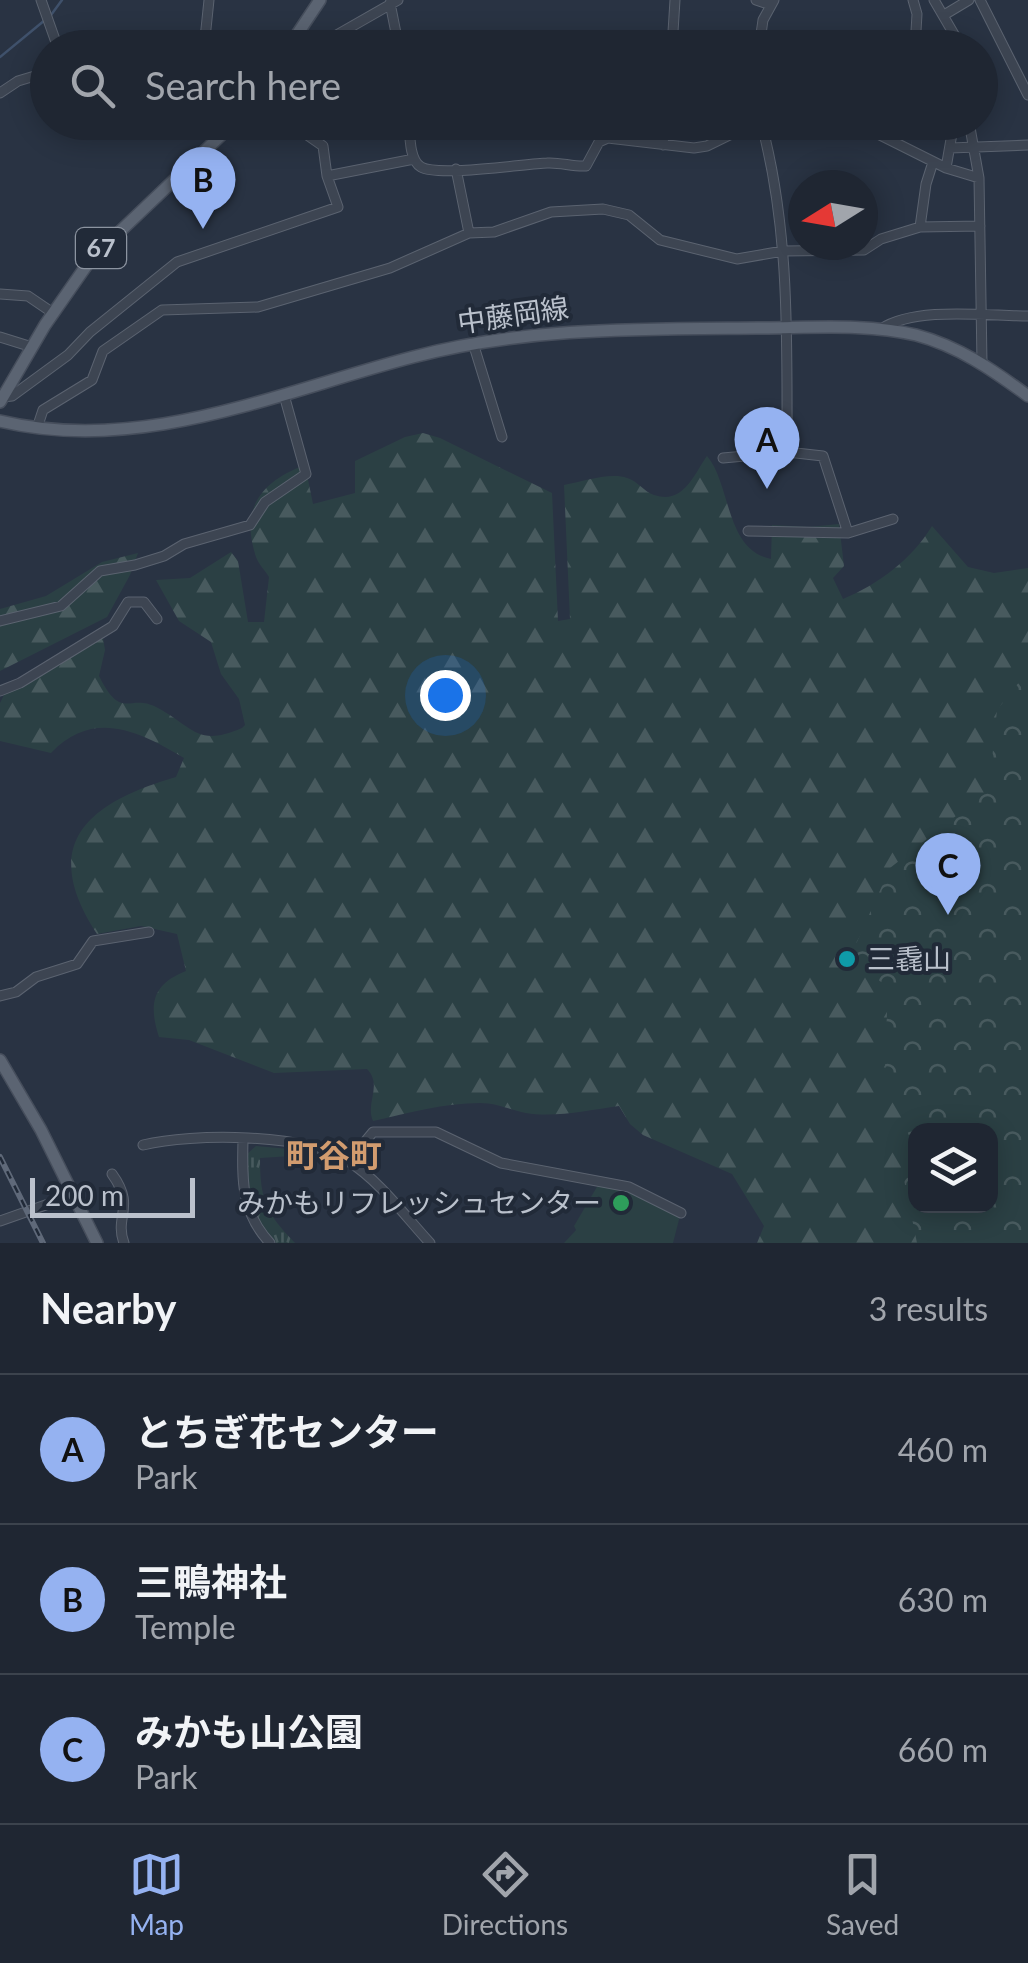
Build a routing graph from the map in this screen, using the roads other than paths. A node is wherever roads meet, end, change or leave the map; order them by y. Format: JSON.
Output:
{"nodes":[{"id":1,"x":41,"y":0,"type":"edge"},
{"id":2,"x":209,"y":0,"type":"edge"},
{"id":3,"x":320,"y":0,"type":"edge"},
{"id":4,"x":675,"y":0,"type":"edge"},
{"id":5,"x":756,"y":0,"type":"edge"},
{"id":6,"x":914,"y":0,"type":"edge"},
{"id":7,"x":934,"y":0,"type":"edge"},
{"id":8,"x":969,"y":0,"type":"edge"},
{"id":9,"x":980,"y":0,"type":"edge"},
{"id":10,"x":393,"y":1,"type":"edge"},
{"id":11,"x":773,"y":2,"type":"edge"},
{"id":12,"x":944,"y":15,"type":"junction"},
{"id":13,"x":52,"y":30,"type":"edge"},
{"id":14,"x":206,"y":30,"type":"edge"},
{"id":15,"x":300,"y":30,"type":"edge"},
{"id":16,"x":344,"y":30,"type":"edge"},
{"id":17,"x":396,"y":30,"type":"edge"},
{"id":18,"x":673,"y":30,"type":"edge"},
{"id":19,"x":762,"y":30,"type":"edge"},
{"id":20,"x":916,"y":30,"type":"edge"},
{"id":21,"x":952,"y":30,"type":"edge"},
{"id":22,"x":995,"y":30,"type":"edge"},
{"id":23,"x":998,"y":36,"type":"edge"},
{"id":24,"x":30,"y":77,"type":"edge"},
{"id":25,"x":0,"y":93,"type":"edge"},
{"id":26,"x":1028,"y":95,"type":"edge"},
{"id":27,"x":216,"y":140,"type":"edge"},
{"id":28,"x":314,"y":140,"type":"edge"},
{"id":29,"x":411,"y":140,"type":"edge"},
{"id":30,"x":604,"y":140,"type":"edge"},
{"id":31,"x":624,"y":140,"type":"edge"},
{"id":32,"x":663,"y":140,"type":"edge"},
{"id":33,"x":720,"y":140,"type":"edge"},
{"id":34,"x":762,"y":140,"type":"edge"},
{"id":35,"x":896,"y":140,"type":"edge"},
{"id":36,"x":951,"y":140,"type":"edge"},
{"id":37,"x":973,"y":140,"type":"edge"},
{"id":38,"x":663,"y":145,"type":"junction"},
{"id":39,"x":1028,"y":145,"type":"edge"},
{"id":40,"x":974,"y":146,"type":"junction"},
{"id":41,"x":950,"y":148,"type":"junction"},
{"id":42,"x":414,"y":159,"type":"junction"},
{"id":43,"x":933,"y":162,"type":"junction"},
{"id":44,"x":946,"y":168,"type":"junction"},
{"id":45,"x":456,"y":169,"type":"junction"},
{"id":46,"x":328,"y":176,"type":"junction"},
{"id":47,"x":980,"y":178,"type":"junction"},
{"id":48,"x":920,"y":226,"type":"junction"},
{"id":49,"x":980,"y":226,"type":"junction"},
{"id":50,"x":469,"y":233,"type":"junction"},
{"id":51,"x":783,"y":252,"type":"junction"},
{"id":52,"x":0,"y":294,"type":"edge"},
{"id":53,"x":53,"y":312,"type":"junction"},
{"id":54,"x":981,"y":316,"type":"junction"},
{"id":55,"x":1028,"y":316,"type":"edge"},
{"id":56,"x":100,"y":324,"type":"junction"},
{"id":57,"x":786,"y":328,"type":"junction"},
{"id":58,"x":882,"y":330,"type":"junction"},
{"id":59,"x":0,"y":337,"type":"edge"},
{"id":60,"x":113,"y":342,"type":"junction"},
{"id":61,"x":473,"y":343,"type":"junction"},
{"id":62,"x":32,"y":347,"type":"junction"},
{"id":63,"x":982,"y":363,"type":"junction"},
{"id":64,"x":284,"y":395,"type":"junction"},
{"id":65,"x":1028,"y":396,"type":"edge"},
{"id":66,"x":1,"y":400,"type":"edge"},
{"id":67,"x":0,"y":421,"type":"edge"},
{"id":68,"x":37,"y":428,"type":"junction"},
{"id":69,"x":502,"y":437,"type":"dead end"},
{"id":70,"x":788,"y":452,"type":"junction"},
{"id":71,"x":723,"y":458,"type":"dead end"},
{"id":72,"x":893,"y":519,"type":"dead end"},
{"id":73,"x":748,"y":531,"type":"dead end"},
{"id":74,"x":848,"y":534,"type":"junction"},
{"id":75,"x":157,"y":619,"type":"dead end"},
{"id":76,"x":0,"y":620,"type":"edge"},
{"id":77,"x":0,"y":692,"type":"edge"},
{"id":78,"x":149,"y":932,"type":"dead end"},
{"id":79,"x":0,"y":996,"type":"edge"},
{"id":80,"x":0,"y":1060,"type":"edge"},
{"id":81,"x":243,"y":1140,"type":"junction"},
{"id":82,"x":143,"y":1145,"type":"dead end"},
{"id":83,"x":349,"y":1161,"type":"junction"},
{"id":84,"x":112,"y":1174,"type":"dead end"},
{"id":85,"x":74,"y":1196,"type":"junction"},
{"id":86,"x":681,"y":1213,"type":"dead end"},
{"id":87,"x":0,"y":1221,"type":"edge"},
{"id":88,"x":96,"y":1243,"type":"edge"},
{"id":89,"x":124,"y":1243,"type":"edge"},
{"id":90,"x":270,"y":1243,"type":"edge"},
{"id":91,"x":430,"y":1243,"type":"edge"}],
"edges":[{"from":1,"to":13,"type":"street"},
{"from":2,"to":14,"type":"street"},
{"from":3,"to":15,"type":"main road"},
{"from":4,"to":18,"type":"street"},
{"from":5,"to":11,"type":"street"},
{"from":6,"to":20,"type":"street"},
{"from":7,"to":12,"type":"street"},
{"from":8,"to":12,"type":"street"},
{"from":9,"to":22,"type":"street"},
{"from":10,"to":16,"type":"street"},
{"from":10,"to":17,"type":"street"},
{"from":11,"to":19,"type":"street"},
{"from":12,"to":21,"type":"street"},
{"from":23,"to":26,"type":"street"},
{"from":24,"to":25,"type":"street"},
{"from":27,"to":53,"type":"main road","number":"67"},
{"from":28,"to":46,"type":"street"},
{"from":29,"to":42,"type":"street"},
{"from":30,"to":45,"type":"street"},
{"from":31,"to":38,"type":"street"},
{"from":32,"to":38,"type":"street"},
{"from":33,"to":38,"type":"street"},
{"from":34,"to":51,"type":"street"},
{"from":35,"to":43,"type":"street"},
{"from":36,"to":41,"type":"street"},
{"from":37,"to":40,"type":"street"},
{"from":39,"to":40,"type":"street"},
{"from":40,"to":41,"type":"street"},
{"from":40,"to":47,"type":"street"},
{"from":41,"to":44,"type":"street"},
{"from":42,"to":45,"type":"street"},
{"from":42,"to":46,"type":"street"},
{"from":43,"to":44,"type":"street"},
{"from":43,"to":48,"type":"street"},
{"from":44,"to":47,"type":"street"},
{"from":45,"to":50,"type":"street"},
{"from":46,"to":56,"type":"street"},
{"from":47,"to":49,"type":"street"},
{"from":48,"to":49,"type":"street"},
{"from":48,"to":51,"type":"street"},
{"from":49,"to":54,"type":"street"},
{"from":50,"to":51,"type":"street"},
{"from":50,"to":60,"type":"street"},
{"from":51,"to":57,"type":"street"},
{"from":52,"to":53,"type":"street"},
{"from":53,"to":62,"type":"main road","number":"67"},
{"from":54,"to":55,"type":"street"},
{"from":54,"to":58,"type":"street"},
{"from":54,"to":63,"type":"street"},
{"from":56,"to":60,"type":"street"},
{"from":56,"to":66,"type":"street"},
{"from":57,"to":58,"type":"main road","name":"中藤岡線"},
{"from":57,"to":61,"type":"main road","name":"中藤岡線"},
{"from":57,"to":70,"type":"street"},
{"from":58,"to":63,"type":"main road","name":"中藤岡線"},
{"from":59,"to":62,"type":"street"},
{"from":60,"to":68,"type":"street"},
{"from":61,"to":64,"type":"main road","name":"中藤岡線"},
{"from":61,"to":69,"type":"street"},
{"from":62,"to":66,"type":"main road","number":"67"},
{"from":63,"to":65,"type":"main road","name":"中藤岡線"},
{"from":64,"to":68,"type":"main road","name":"中藤岡線"},
{"from":64,"to":76,"type":"street"},
{"from":67,"to":68,"type":"main road","name":"中藤岡線"},
{"from":70,"to":71,"type":"street"},
{"from":70,"to":74,"type":"street"},
{"from":72,"to":74,"type":"street"},
{"from":73,"to":74,"type":"street"},
{"from":75,"to":77,"type":"street"},
{"from":78,"to":79,"type":"street"},
{"from":80,"to":85,"type":"main road"},
{"from":81,"to":82,"type":"street"},
{"from":81,"to":83,"type":"street"},
{"from":81,"to":90,"type":"street"},
{"from":83,"to":86,"type":"street"},
{"from":83,"to":91,"type":"street"},
{"from":84,"to":89,"type":"street"},
{"from":85,"to":87,"type":"street"},
{"from":85,"to":88,"type":"main road"}]}
